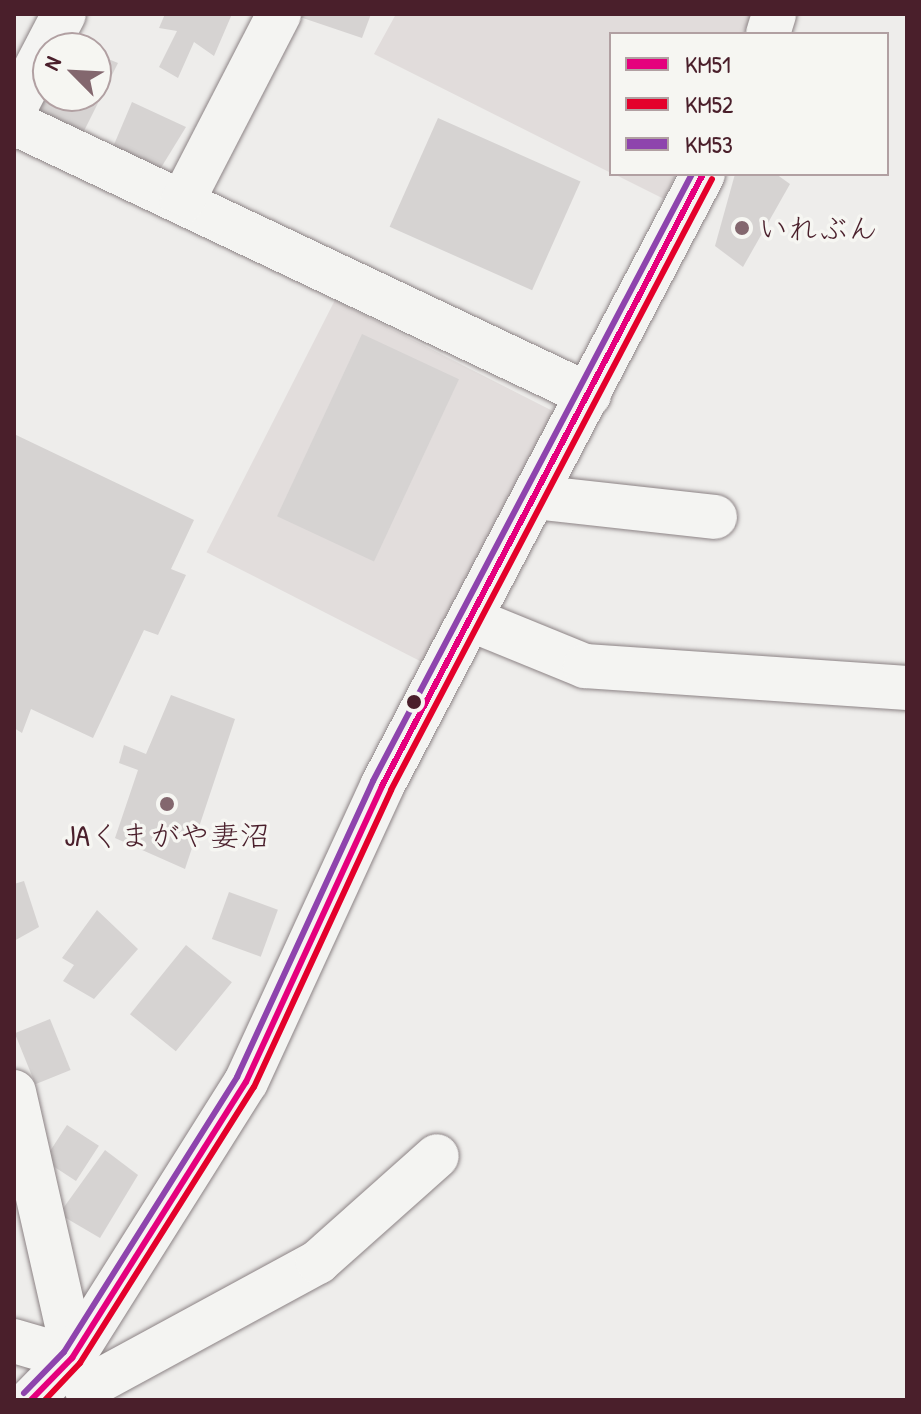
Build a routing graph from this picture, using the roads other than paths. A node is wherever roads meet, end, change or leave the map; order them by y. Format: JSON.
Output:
{"nodes":[{"id":1,"x":64,"y":14,"type":"edge"},
{"id":2,"x":279,"y":14,"type":"edge"},
{"id":3,"x":14,"y":110,"type":"edge"},
{"id":4,"x":14,"y":123,"type":"edge"},
{"id":5,"x":702,"y":176,"type":"edge"},
{"id":6,"x":182,"y":202,"type":"junction"},
{"id":7,"x":589,"y":395,"type":"junction"},
{"id":8,"x":535,"y":497,"type":"junction"},
{"id":9,"x":715,"y":517,"type":"dead end"},
{"id":10,"x":472,"y":620,"type":"junction"},
{"id":11,"x":907,"y":688,"type":"edge"},
{"id":12,"x":14,"y":1092,"type":"edge"},
{"id":13,"x":437,"y":1156,"type":"dead end"},
{"id":14,"x":14,"y":1341,"type":"edge"},
{"id":15,"x":84,"y":1382,"type":"edge"},
{"id":16,"x":31,"y":1400,"type":"edge"}],
"edges":[{"from":1,"to":3,"type":"street"},
{"from":2,"to":6,"type":"street"},
{"from":4,"to":6,"type":"street"},
{"from":5,"to":7,"type":"street"},
{"from":6,"to":7,"type":"street"},
{"from":7,"to":8,"type":"street"},
{"from":8,"to":9,"type":"street"},
{"from":8,"to":10,"type":"street"},
{"from":10,"to":11,"type":"street"},
{"from":10,"to":15,"type":"street"},
{"from":12,"to":15,"type":"street"},
{"from":13,"to":15,"type":"street"},
{"from":14,"to":15,"type":"street"},
{"from":15,"to":16,"type":"street"}]}
